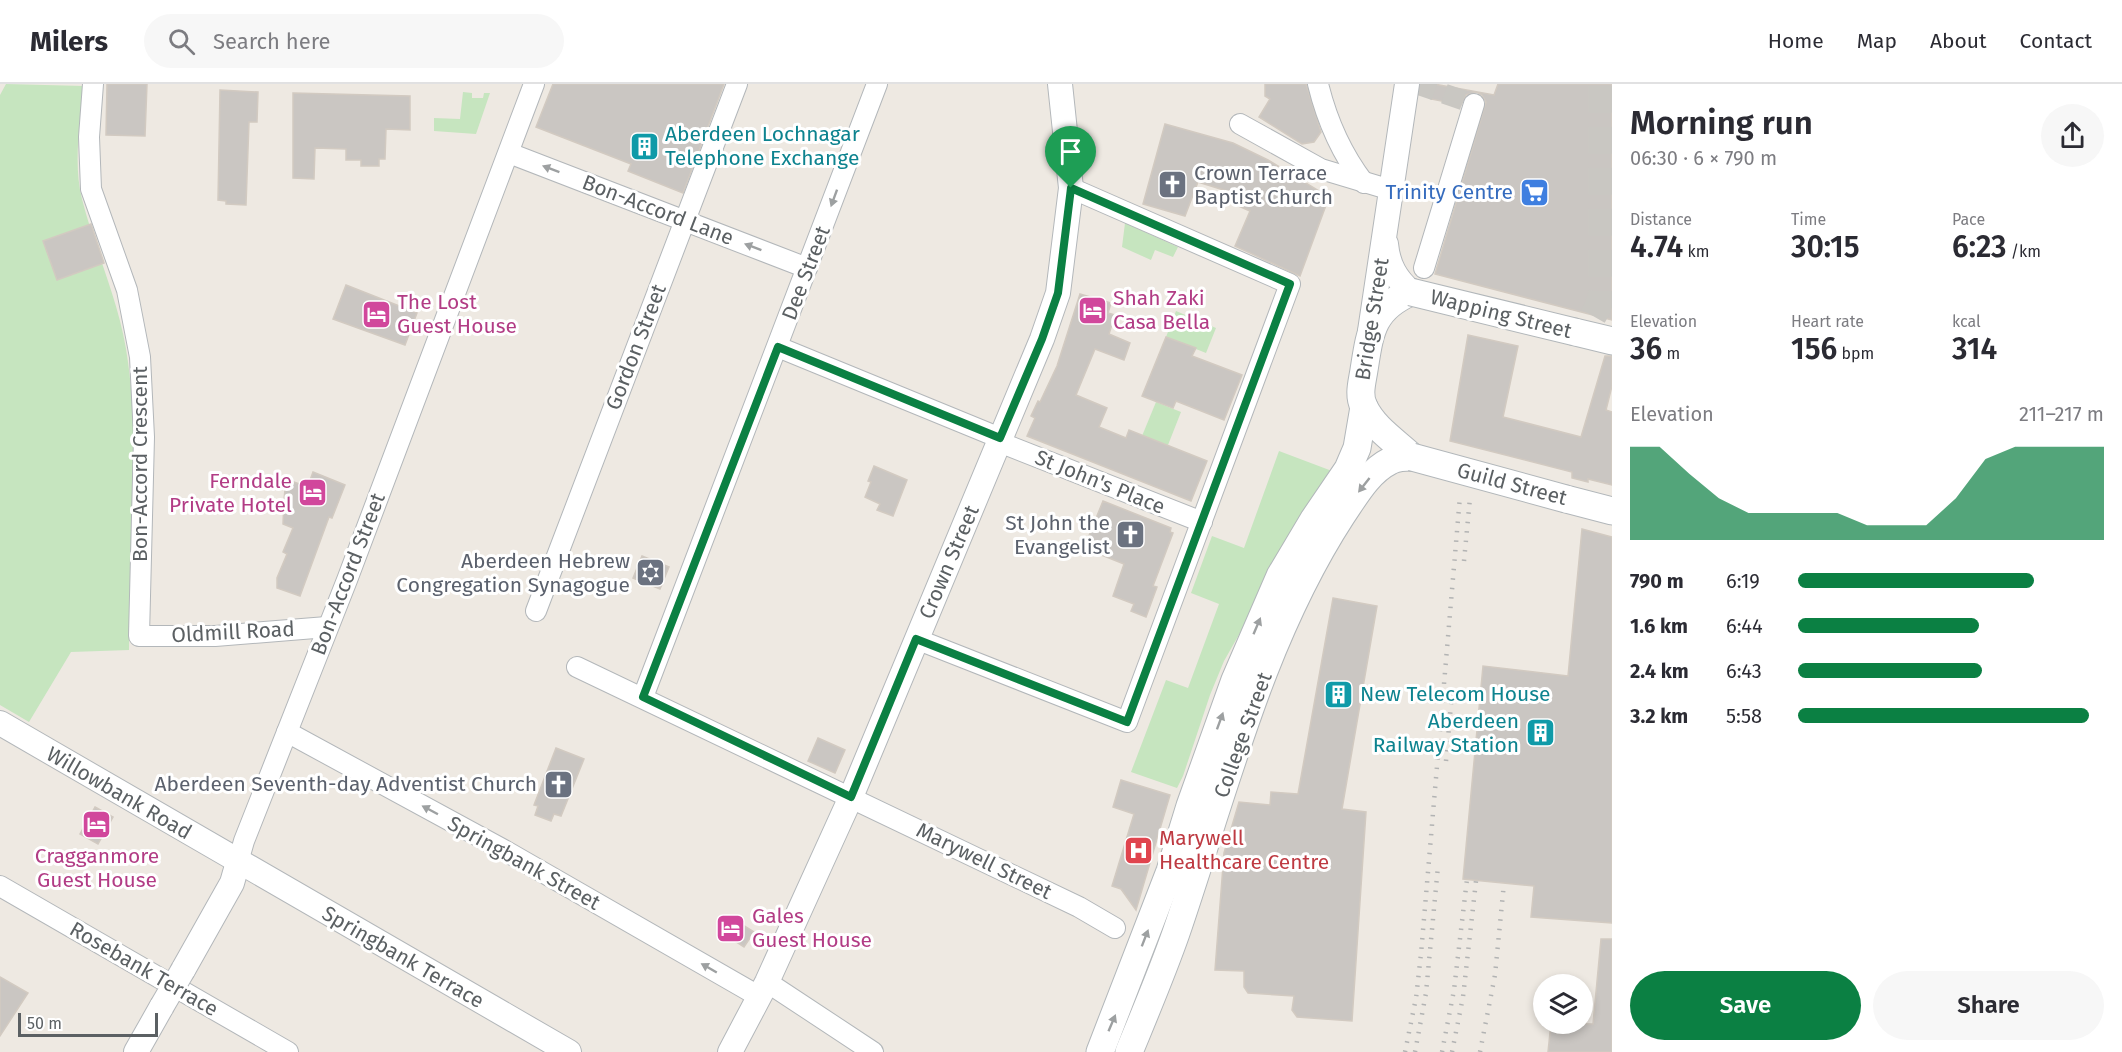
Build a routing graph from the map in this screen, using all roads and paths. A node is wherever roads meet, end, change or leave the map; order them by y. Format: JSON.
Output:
{"nodes":[{"id":1,"x":93,"y":84,"type":"edge"},
{"id":2,"x":534,"y":84,"type":"edge"},
{"id":3,"x":737,"y":84,"type":"edge"},
{"id":4,"x":877,"y":84,"type":"edge"},
{"id":5,"x":1060,"y":84,"type":"edge"},
{"id":6,"x":1318,"y":84,"type":"edge"},
{"id":7,"x":1407,"y":89,"type":"edge"},
{"id":8,"x":1474,"y":104,"type":"dead end"},
{"id":9,"x":1240,"y":124,"type":"dead end"},
{"id":10,"x":509,"y":153,"type":"junction"},
{"id":11,"x":1364,"y":183,"type":"junction"},
{"id":12,"x":1071,"y":188,"type":"junction"},
{"id":13,"x":1391,"y":190,"type":"junction"},
{"id":14,"x":684,"y":220,"type":"junction"},
{"id":15,"x":1385,"y":230,"type":"junction"},
{"id":16,"x":807,"y":268,"type":"junction"},
{"id":17,"x":1424,"y":268,"type":"dead end"},
{"id":18,"x":1411,"y":292,"type":"junction"},
{"id":19,"x":1370,"y":331,"type":"junction"},
{"id":20,"x":1612,"y":340,"type":"edge"},
{"id":21,"x":778,"y":347,"type":"junction"},
{"id":22,"x":1364,"y":407,"type":"junction"},
{"id":23,"x":1359,"y":438,"type":"joint"},
{"id":24,"x":1000,"y":440,"type":"junction"},
{"id":25,"x":1412,"y":457,"type":"junction"},
{"id":26,"x":1612,"y":511,"type":"edge"},
{"id":27,"x":1202,"y":522,"type":"junction"},
{"id":28,"x":536,"y":611,"type":"dead end"},
{"id":29,"x":327,"y":627,"type":"junction"},
{"id":30,"x":139,"y":636,"type":"joint"},
{"id":31,"x":916,"y":639,"type":"junction"},
{"id":32,"x":577,"y":667,"type":"dead end"},
{"id":33,"x":643,"y":697,"type":"junction"},
{"id":34,"x":0,"y":723,"type":"edge"},
{"id":35,"x":287,"y":732,"type":"junction"},
{"id":36,"x":851,"y":797,"type":"junction"},
{"id":37,"x":238,"y":862,"type":"junction"},
{"id":38,"x":0,"y":886,"type":"edge"},
{"id":39,"x":1115,"y":928,"type":"dead end"},
{"id":40,"x":764,"y":990,"type":"junction"},
{"id":41,"x":136,"y":1052,"type":"edge"},
{"id":42,"x":288,"y":1052,"type":"edge"},
{"id":43,"x":569,"y":1052,"type":"edge"},
{"id":44,"x":729,"y":1052,"type":"edge"},
{"id":45,"x":873,"y":1052,"type":"edge"},
{"id":46,"x":1100,"y":1052,"type":"edge"},
{"id":47,"x":1129,"y":1052,"type":"edge"}],
"edges":[{"from":1,"to":30,"type":"street","name":"Bon-Accord Crescent"},
{"from":2,"to":10,"type":"street","name":"Bon-Accord Street"},
{"from":3,"to":14,"type":"street","name":"Gordon Street"},
{"from":4,"to":16,"type":"street","name":"Dee Street","one_way":true},
{"from":5,"to":12,"type":"street","name":"Crown Street"},
{"from":6,"to":11,"type":"street"},
{"from":7,"to":13,"type":"street","name":"Bridge Street"},
{"from":8,"to":17,"type":"street"},
{"from":9,"to":11,"type":"street"},
{"from":14,"to":10,"type":"street","name":"Bon-Accord Lane","one_way":true},
{"from":10,"to":29,"type":"street","name":"Bon-Accord Street"},
{"from":11,"to":13,"type":"street"},
{"from":12,"to":24,"type":"street","name":"Crown Street"},
{"from":12,"to":27,"type":"street"},
{"from":13,"to":15,"type":"street","name":"Bridge Street"},
{"from":16,"to":14,"type":"street","name":"Bon-Accord Lane","one_way":true},
{"from":14,"to":28,"type":"street","name":"Gordon Street"},
{"from":15,"to":18,"type":"street","name":"Bridge Street"},
{"from":15,"to":19,"type":"street","name":"Bridge Street"},
{"from":16,"to":21,"type":"street","name":"Dee Street"},
{"from":18,"to":19,"type":"main road","name":"Wapping Street"},
{"from":18,"to":20,"type":"main road","name":"Wapping Street","bridge":true},
{"from":19,"to":22,"type":"main road","name":"Bridge Street"},
{"from":21,"to":24,"type":"street","name":"St John's Place"},
{"from":21,"to":33,"type":"street","name":"Dee Street"},
{"from":22,"to":23,"type":"main road","name":"Bridge Street"},
{"from":22,"to":25,"type":"main road","name":"Bridge Street"},
{"from":46,"to":23,"type":"main road","name":"College Street","one_way":true},
{"from":24,"to":27,"type":"street","name":"St John's Place"},
{"from":24,"to":31,"type":"street","name":"Crown Street"},
{"from":25,"to":26,"type":"main road","name":"Guild Street","bridge":true},
{"from":25,"to":47,"type":"main road","name":"College Street","one_way":true},
{"from":27,"to":31,"type":"street"},
{"from":29,"to":30,"type":"street","name":"Oldmill Road"},
{"from":29,"to":35,"type":"street","name":"Bon-Accord Street"},
{"from":31,"to":36,"type":"street","name":"Crown Street"},
{"from":32,"to":33,"type":"street","name":"Marywell Street"},
{"from":33,"to":36,"type":"street","name":"Marywell Street"},
{"from":34,"to":37,"type":"street","name":"Willowbank Road"},
{"from":35,"to":37,"type":"street","name":"Bon-Accord Street"},
{"from":40,"to":35,"type":"street","name":"Springbank Street","one_way":true},
{"from":36,"to":39,"type":"street","name":"Marywell Street"},
{"from":36,"to":40,"type":"street","name":"Crown Street"},
{"from":37,"to":41,"type":"street","name":"Bon-Accord Street","bridge":true},
{"from":37,"to":43,"type":"street","name":"Springbank Terrace"},
{"from":38,"to":42,"type":"street","name":"Rosebank Terrace"},
{"from":40,"to":44,"type":"street","name":"Crown Street"},
{"from":40,"to":45,"type":"street","name":"Springbank Street"}]}
